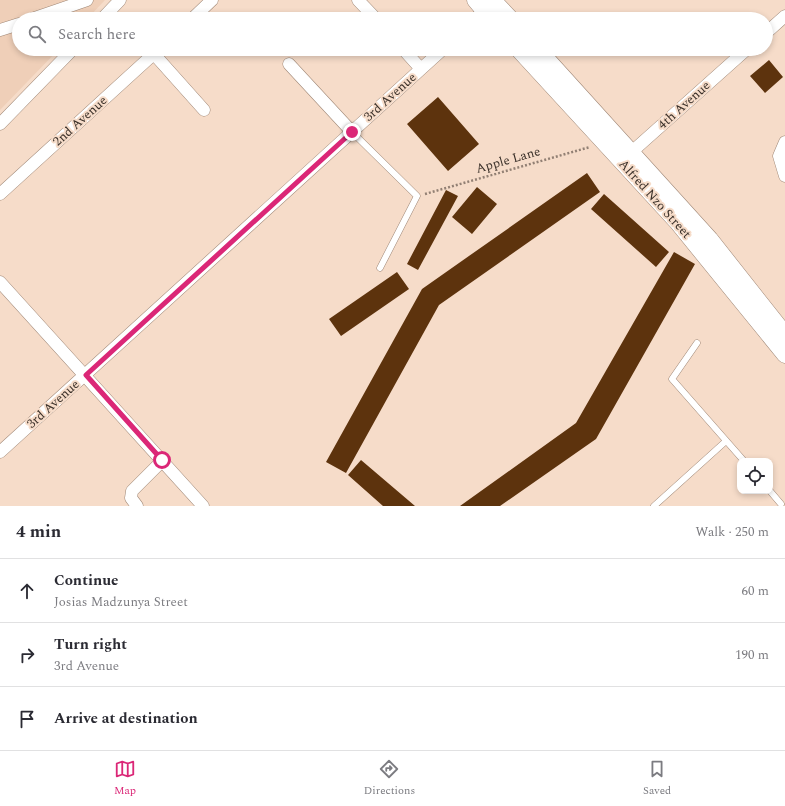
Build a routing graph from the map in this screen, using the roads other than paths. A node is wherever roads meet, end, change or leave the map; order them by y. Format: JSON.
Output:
{"nodes":[{"id":1,"x":120,"y":0,"type":"edge"},
{"id":2,"x":212,"y":0,"type":"edge"},
{"id":3,"x":358,"y":0,"type":"edge"},
{"id":4,"x":82,"y":1,"type":"edge"},
{"id":5,"x":487,"y":7,"type":"edge"},
{"id":6,"x":51,"y":12,"type":"edge"},
{"id":7,"x":109,"y":12,"type":"edge"},
{"id":8,"x":199,"y":12,"type":"edge"},
{"id":9,"x":369,"y":12,"type":"edge"},
{"id":10,"x":497,"y":12,"type":"edge"},
{"id":11,"x":785,"y":16,"type":"edge"},
{"id":12,"x":12,"y":26,"type":"edge"},
{"id":13,"x":773,"y":27,"type":"edge"},
{"id":14,"x":0,"y":30,"type":"edge"},
{"id":15,"x":66,"y":56,"type":"edge"},
{"id":16,"x":152,"y":56,"type":"edge"},
{"id":17,"x":161,"y":56,"type":"edge"},
{"id":18,"x":409,"y":56,"type":"edge"},
{"id":19,"x":435,"y":56,"type":"edge"},
{"id":20,"x":524,"y":56,"type":"edge"},
{"id":21,"x":544,"y":56,"type":"edge"},
{"id":22,"x":739,"y":56,"type":"edge"},
{"id":23,"x":288,"y":64,"type":"dead end"},
{"id":24,"x":421,"y":69,"type":"junction"},
{"id":25,"x":204,"y":110,"type":"dead end"},
{"id":26,"x":0,"y":124,"type":"edge"},
{"id":27,"x":352,"y":132,"type":"junction"},
{"id":28,"x":785,"y":142,"type":"edge"},
{"id":29,"x":626,"y":157,"type":"junction"},
{"id":30,"x":785,"y":176,"type":"edge"},
{"id":31,"x":0,"y":194,"type":"edge"},
{"id":32,"x":380,"y":268,"type":"dead end"},
{"id":33,"x":0,"y":282,"type":"edge"},
{"id":34,"x":785,"y":334,"type":"edge"},
{"id":35,"x":698,"y":343,"type":"dead end"},
{"id":36,"x":785,"y":355,"type":"edge"},
{"id":37,"x":86,"y":375,"type":"junction"},
{"id":38,"x":726,"y":441,"type":"junction"},
{"id":39,"x":0,"y":452,"type":"edge"},
{"id":40,"x":741,"y":458,"type":"edge"},
{"id":41,"x":162,"y":460,"type":"junction"},
{"id":42,"x":773,"y":494,"type":"edge"},
{"id":43,"x":781,"y":504,"type":"dead end"},
{"id":44,"x":137,"y":506,"type":"edge"},
{"id":45,"x":203,"y":506,"type":"edge"},
{"id":46,"x":654,"y":506,"type":"edge"}],
"edges":[{"from":1,"to":7,"type":"street"},
{"from":2,"to":8,"type":"street"},
{"from":3,"to":9,"type":"street"},
{"from":4,"to":6,"type":"street"},
{"from":5,"to":10,"type":"street"},
{"from":11,"to":13,"type":"street"},
{"from":12,"to":14,"type":"street"},
{"from":15,"to":26,"type":"street"},
{"from":16,"to":31,"type":"street","name":"2nd Avenue"},
{"from":17,"to":25,"type":"street"},
{"from":18,"to":24,"type":"street"},
{"from":19,"to":24,"type":"street","name":"3rd Avenue"},
{"from":20,"to":29,"type":"street","name":"Alfred Nzo Street"},
{"from":21,"to":29,"type":"street","name":"Alfred Nzo Street"},
{"from":22,"to":29,"type":"street","name":"4th Avenue"},
{"from":23,"to":27,"type":"street"},
{"from":24,"to":27,"type":"street","name":"3rd Avenue"},
{"from":27,"to":32,"type":"lane"},
{"from":27,"to":37,"type":"street","name":"3rd Avenue"},
{"from":28,"to":30,"type":"street"},
{"from":29,"to":34,"type":"street","name":"Alfred Nzo Street"},
{"from":29,"to":36,"type":"street","name":"Alfred Nzo Street"},
{"from":33,"to":37,"type":"street"},
{"from":35,"to":38,"type":"lane"},
{"from":37,"to":39,"type":"street","name":"3rd Avenue"},
{"from":37,"to":41,"type":"street"},
{"from":38,"to":40,"type":"lane"},
{"from":38,"to":46,"type":"lane"},
{"from":41,"to":44,"type":"street"},
{"from":41,"to":45,"type":"street"},
{"from":42,"to":43,"type":"lane"}]}
